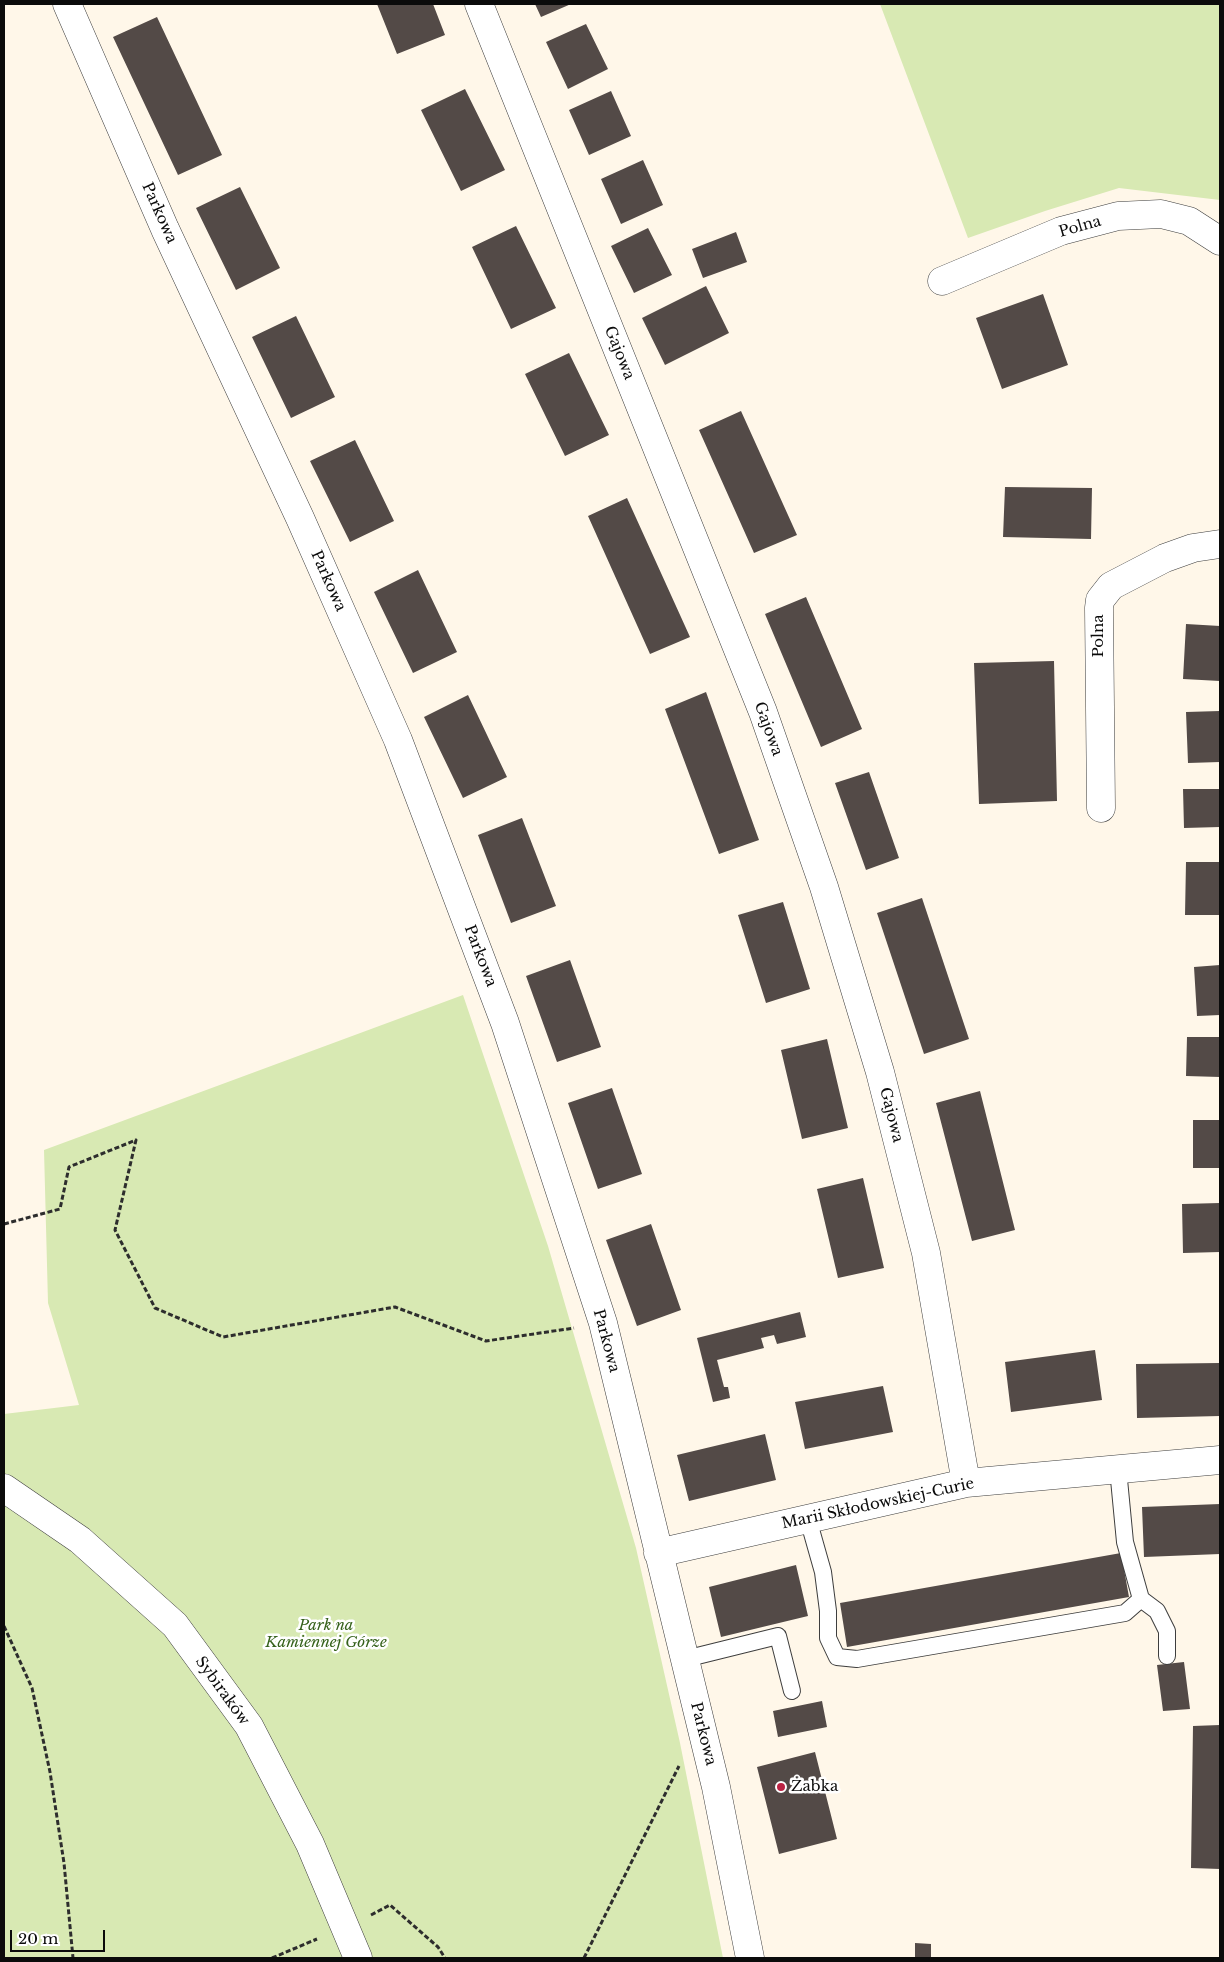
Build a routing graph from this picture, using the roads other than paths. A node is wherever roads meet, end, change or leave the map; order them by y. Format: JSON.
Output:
{"nodes":[{"id":1,"x":67,"y":4,"type":"edge"},
{"id":2,"x":479,"y":4,"type":"edge"},
{"id":3,"x":1220,"y":241,"type":"edge"},
{"id":4,"x":942,"y":281,"type":"dead end"},
{"id":5,"x":1220,"y":544,"type":"edge"},
{"id":6,"x":1101,"y":808,"type":"dead end"},
{"id":7,"x":1220,"y":1460,"type":"edge"},
{"id":8,"x":1118,"y":1469,"type":"junction"},
{"id":9,"x":966,"y":1483,"type":"junction"},
{"id":10,"x":4,"y":1488,"type":"edge"},
{"id":11,"x":808,"y":1519,"type":"junction"},
{"id":12,"x":658,"y":1553,"type":"junction"},
{"id":13,"x":1141,"y":1599,"type":"junction"},
{"id":14,"x":1167,"y":1656,"type":"dead end"},
{"id":15,"x":684,"y":1659,"type":"junction"},
{"id":16,"x":792,"y":1691,"type":"dead end"},
{"id":17,"x":358,"y":1958,"type":"edge"},
{"id":18,"x":750,"y":1958,"type":"edge"}],
"edges":[{"from":1,"to":12,"type":"street","name":"Parkowa"},
{"from":2,"to":9,"type":"street","name":"Gajowa"},
{"from":3,"to":4,"type":"street","name":"Polna"},
{"from":5,"to":6,"type":"street","name":"Polna"},
{"from":7,"to":8,"type":"street","name":"Marii Skłodowskiej-Curie"},
{"from":8,"to":9,"type":"street","name":"Marii Skłodowskiej-Curie"},
{"from":8,"to":13,"type":"lane"},
{"from":9,"to":11,"type":"street","name":"Marii Skłodowskiej-Curie"},
{"from":10,"to":17,"type":"street","name":"Sybiraków"},
{"from":11,"to":12,"type":"street","name":"Marii Skłodowskiej-Curie"},
{"from":11,"to":13,"type":"lane"},
{"from":12,"to":15,"type":"street","name":"Parkowa"},
{"from":13,"to":14,"type":"lane"},
{"from":15,"to":16,"type":"lane"},
{"from":15,"to":18,"type":"street","name":"Parkowa"}]}
